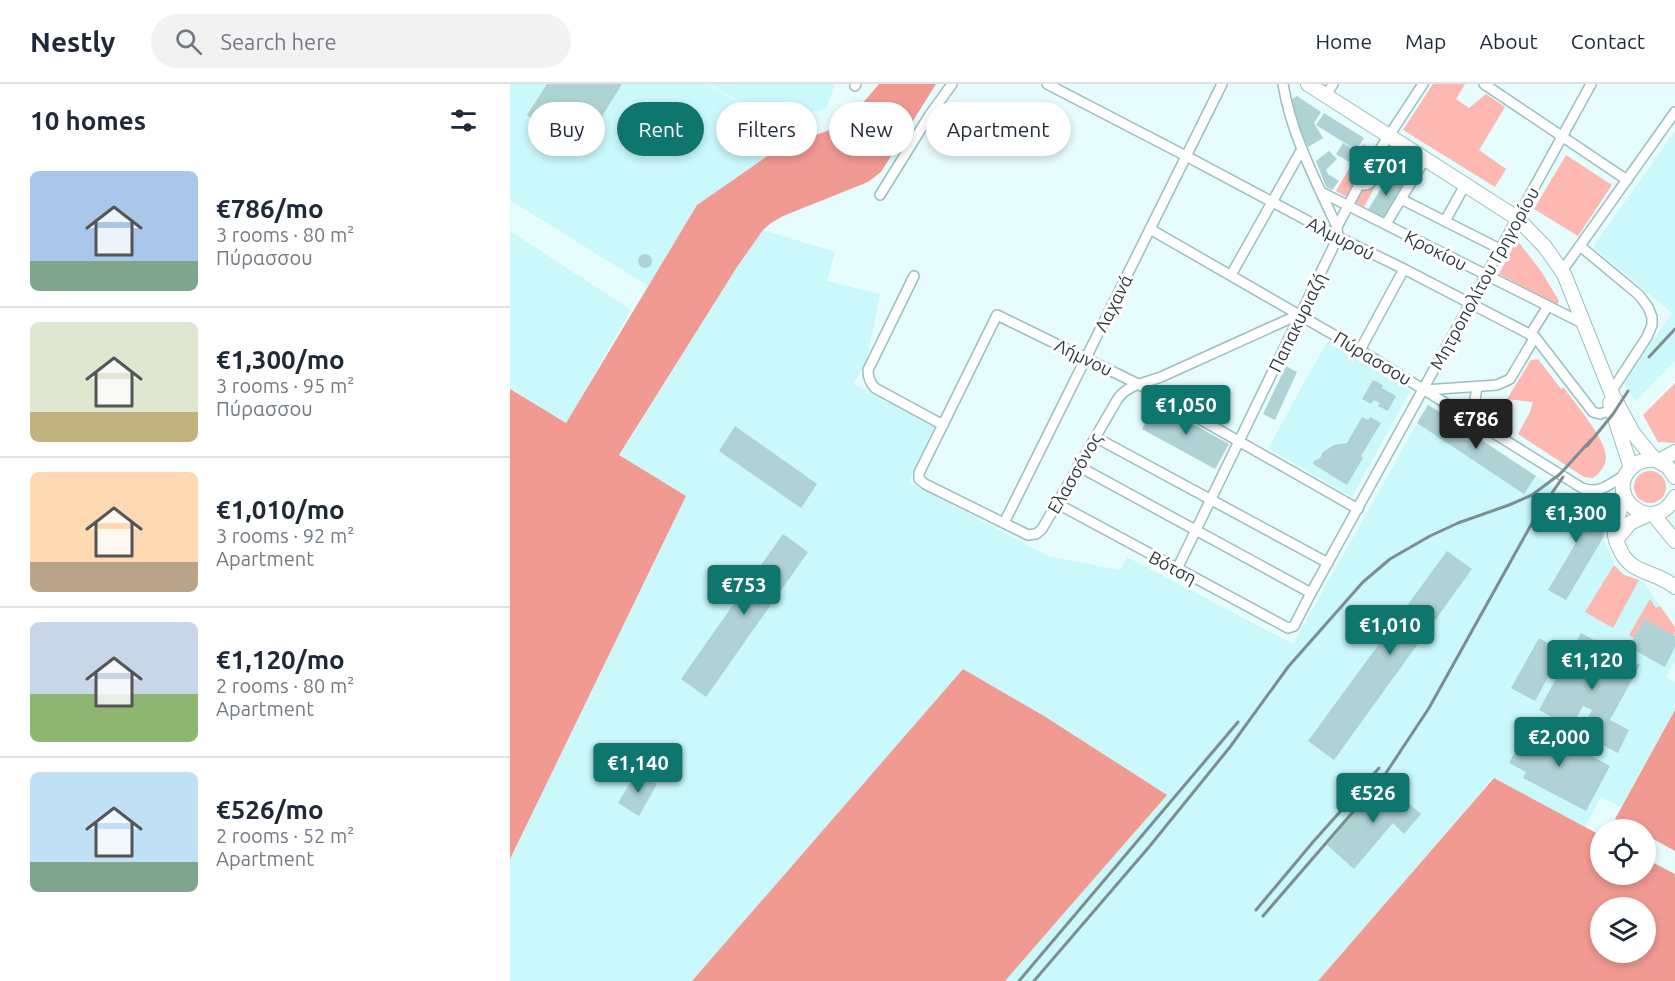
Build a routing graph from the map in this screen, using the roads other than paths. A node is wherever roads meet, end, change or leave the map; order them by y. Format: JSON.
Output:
{"nodes":[{"id":1,"x":952,"y":84,"type":"edge"},
{"id":2,"x":1047,"y":84,"type":"edge"},
{"id":3,"x":1222,"y":84,"type":"edge"},
{"id":4,"x":1283,"y":84,"type":"edge"},
{"id":5,"x":1308,"y":84,"type":"edge"},
{"id":6,"x":1423,"y":84,"type":"edge"},
{"id":7,"x":1484,"y":84,"type":"edge"},
{"id":8,"x":1591,"y":84,"type":"edge"},
{"id":9,"x":1495,"y":87,"type":"edge"},
{"id":10,"x":1330,"y":90,"type":"edge"},
{"id":11,"x":1675,"y":112,"type":"edge"},
{"id":12,"x":1389,"y":136,"type":"junction"},
{"id":13,"x":1562,"y":136,"type":"junction"},
{"id":14,"x":1302,"y":149,"type":"junction"},
{"id":15,"x":1186,"y":156,"type":"junction"},
{"id":16,"x":1425,"y":159,"type":"junction"},
{"id":17,"x":1627,"y":180,"type":"junction"},
{"id":18,"x":1466,"y":185,"type":"junction"},
{"id":19,"x":1321,"y":192,"type":"junction"},
{"id":20,"x":880,"y":195,"type":"dead end"},
{"id":21,"x":1401,"y":199,"type":"junction"},
{"id":22,"x":1272,"y":202,"type":"junction"},
{"id":23,"x":1349,"y":206,"type":"junction"},
{"id":24,"x":1517,"y":218,"type":"junction"},
{"id":25,"x":1445,"y":221,"type":"junction"},
{"id":26,"x":1386,"y":224,"type":"junction"},
{"id":27,"x":1150,"y":229,"type":"junction"},
{"id":28,"x":1337,"y":232,"type":"junction"},
{"id":29,"x":1580,"y":246,"type":"junction"},
{"id":30,"x":1500,"y":249,"type":"junction"},
{"id":31,"x":1404,"y":269,"type":"junction"},
{"id":32,"x":1563,"y":271,"type":"junction"},
{"id":33,"x":1231,"y":275,"type":"junction"},
{"id":34,"x":1487,"y":275,"type":"junction"},
{"id":35,"x":914,"y":276,"type":"dead end"},
{"id":36,"x":1471,"y":303,"type":"junction"},
{"id":37,"x":1548,"y":306,"type":"junction"},
{"id":38,"x":1300,"y":314,"type":"junction"},
{"id":39,"x":1584,"y":324,"type":"junction"},
{"id":40,"x":1533,"y":336,"type":"junction"},
{"id":41,"x":1360,"y":350,"type":"junction"},
{"id":42,"x":1085,"y":358,"type":"junction"},
{"id":43,"x":1140,"y":385,"type":"junction"},
{"id":44,"x":1477,"y":387,"type":"junction"},
{"id":45,"x":1425,"y":389,"type":"junction"},
{"id":46,"x":1611,"y":392,"type":"junction"},
{"id":47,"x":1611,"y":410,"type":"junction"},
{"id":48,"x":1472,"y":418,"type":"junction"},
{"id":49,"x":944,"y":425,"type":"junction"},
{"id":50,"x":1095,"y":437,"type":"junction"},
{"id":51,"x":1239,"y":440,"type":"junction"},
{"id":52,"x":1675,"y":452,"type":"edge"},
{"id":53,"x":1657,"y":461,"type":"junction"},
{"id":54,"x":1078,"y":466,"type":"junction"},
{"id":55,"x":1629,"y":471,"type":"junction"},
{"id":56,"x":1675,"y":477,"type":"edge"},
{"id":57,"x":1623,"y":492,"type":"junction"},
{"id":58,"x":1675,"y":498,"type":"edge"},
{"id":59,"x":1210,"y":500,"type":"junction"},
{"id":60,"x":1056,"y":503,"type":"junction"},
{"id":61,"x":1358,"y":509,"type":"junction"},
{"id":62,"x":1651,"y":514,"type":"junction"},
{"id":63,"x":1004,"y":523,"type":"junction"},
{"id":64,"x":1196,"y":530,"type":"junction"},
{"id":65,"x":1616,"y":540,"type":"junction"},
{"id":66,"x":1675,"y":542,"type":"edge"},
{"id":67,"x":1328,"y":563,"type":"junction"},
{"id":68,"x":1177,"y":568,"type":"junction"},
{"id":69,"x":1675,"y":587,"type":"edge"},
{"id":70,"x":1311,"y":592,"type":"junction"},
{"id":71,"x":1291,"y":628,"type":"joint"}],
"edges":[{"from":1,"to":20,"type":"street"},
{"from":2,"to":15,"type":"street","name":"Αλμυρού"},
{"from":3,"to":15,"type":"street","name":"Λαχανά"},
{"from":4,"to":14,"type":"street"},
{"from":5,"to":10,"type":"main road"},
{"from":6,"to":12,"type":"street"},
{"from":7,"to":9,"type":"street"},
{"from":8,"to":13,"type":"street","name":"Μητροπολίτου Γρηγορίου"},
{"from":9,"to":13,"type":"street"},
{"from":10,"to":12,"type":"main road"},
{"from":11,"to":17,"type":"street"},
{"from":12,"to":16,"type":"main road"},
{"from":12,"to":23,"type":"street","name":"Παπακυριαζή"},
{"from":13,"to":17,"type":"street"},
{"from":13,"to":24,"type":"street","name":"Μητροπολίτου Γρηγορίου"},
{"from":14,"to":19,"type":"street"},
{"from":14,"to":22,"type":"street"},
{"from":15,"to":22,"type":"street","name":"Αλμυρού"},
{"from":15,"to":27,"type":"street","name":"Λαχανά"},
{"from":16,"to":18,"type":"main road"},
{"from":16,"to":21,"type":"street"},
{"from":17,"to":29,"type":"street"},
{"from":18,"to":24,"type":"main road"},
{"from":18,"to":25,"type":"street"},
{"from":19,"to":23,"type":"street","name":"Κροκίου"},
{"from":19,"to":28,"type":"street"},
{"from":21,"to":25,"type":"street"},
{"from":21,"to":26,"type":"street"},
{"from":22,"to":28,"type":"street","name":"Αλμυρού"},
{"from":22,"to":33,"type":"street"},
{"from":23,"to":26,"type":"street","name":"Κροκίου"},
{"from":23,"to":28,"type":"street","name":"Παπακυριαζή"},
{"from":24,"to":30,"type":"street","name":"Μητροπολίτου Γρηγορίου"},
{"from":24,"to":32,"type":"main road"},
{"from":25,"to":30,"type":"street"},
{"from":26,"to":34,"type":"street","name":"Κροκίου"},
{"from":27,"to":33,"type":"street","name":"Πύρασσου"},
{"from":27,"to":42,"type":"street","name":"Λαχανά"},
{"from":28,"to":31,"type":"street","name":"Αλμυρού"},
{"from":28,"to":38,"type":"street","name":"Παπακυριαζή"},
{"from":29,"to":32,"type":"street"},
{"from":29,"to":46,"type":"street"},
{"from":30,"to":34,"type":"street","name":"Μητροπολίτου Γρηγορίου"},
{"from":31,"to":36,"type":"street","name":"Αλμυρού"},
{"from":31,"to":41,"type":"street"},
{"from":32,"to":39,"type":"main road"},
{"from":33,"to":38,"type":"street","name":"Πύρασσου"},
{"from":34,"to":36,"type":"street","name":"Μητροπολίτου Γρηγορίου"},
{"from":34,"to":37,"type":"street","name":"Κροκίου"},
{"from":35,"to":49,"type":"street"},
{"from":36,"to":40,"type":"street","name":"Αλμυρού"},
{"from":36,"to":45,"type":"street","name":"Μητροπολίτου Γρηγορίου"},
{"from":37,"to":39,"type":"street","name":"Κροκίου"},
{"from":37,"to":40,"type":"street"},
{"from":38,"to":41,"type":"street","name":"Πύρασσου"},
{"from":38,"to":43,"type":"street","name":"Ελασσόνος"},
{"from":38,"to":51,"type":"street","name":"Παπακυριαζή"},
{"from":39,"to":46,"type":"main road"},
{"from":40,"to":44,"type":"street"},
{"from":40,"to":47,"type":"street","name":"Αλμυρού"},
{"from":41,"to":45,"type":"street","name":"Πύρασσου"},
{"from":42,"to":43,"type":"street","name":"Λήμνου"},
{"from":42,"to":49,"type":"street","name":"Λήμνου"},
{"from":42,"to":63,"type":"street","name":"Λαχανά"},
{"from":43,"to":50,"type":"street","name":"Ελασσόνος"},
{"from":43,"to":51,"type":"street","name":"Λήμνου"},
{"from":44,"to":45,"type":"street"},
{"from":44,"to":48,"type":"street"},
{"from":45,"to":48,"type":"street","name":"Πύρασσου"},
{"from":45,"to":61,"type":"street","name":"Μητροπολίτου Γρηγορίου"},
{"from":46,"to":47,"type":"main road"},
{"from":46,"to":53,"type":"main road"},
{"from":47,"to":55,"type":"main road"},
{"from":48,"to":55,"type":"street","name":"Πύρασσου"},
{"from":49,"to":63,"type":"street"},
{"from":50,"to":54,"type":"street","name":"Ελασσόνος"},
{"from":50,"to":59,"type":"street"},
{"from":51,"to":59,"type":"street","name":"Παπακυριαζή"},
{"from":51,"to":61,"type":"street","name":"Λήμνου"},
{"from":52,"to":53,"type":"main road"},
{"from":53,"to":55,"type":"main road"},
{"from":53,"to":56,"type":"main road"},
{"from":54,"to":60,"type":"street","name":"Ελασσόνος"},
{"from":54,"to":64,"type":"street"},
{"from":55,"to":57,"type":"main road"},
{"from":57,"to":62,"type":"main road"},
{"from":57,"to":65,"type":"main road"},
{"from":58,"to":62,"type":"main road"},
{"from":59,"to":64,"type":"street","name":"Παπακυριαζή"},
{"from":59,"to":67,"type":"street"},
{"from":60,"to":63,"type":"street","name":"Ελασσόνος"},
{"from":60,"to":68,"type":"street","name":"Βότση"},
{"from":61,"to":67,"type":"street","name":"Μητροπολίτου Γρηγορίου"},
{"from":62,"to":65,"type":"main road"},
{"from":62,"to":66,"type":"main road"},
{"from":64,"to":68,"type":"street","name":"Παπακυριαζή"},
{"from":64,"to":70,"type":"street"},
{"from":65,"to":69,"type":"main road"},
{"from":67,"to":70,"type":"street","name":"Μητροπολίτου Γρηγορίου"},
{"from":68,"to":71,"type":"street","name":"Βότση"},
{"from":70,"to":71,"type":"street","name":"Μητροπολίτου Γρηγορίου"}]}
